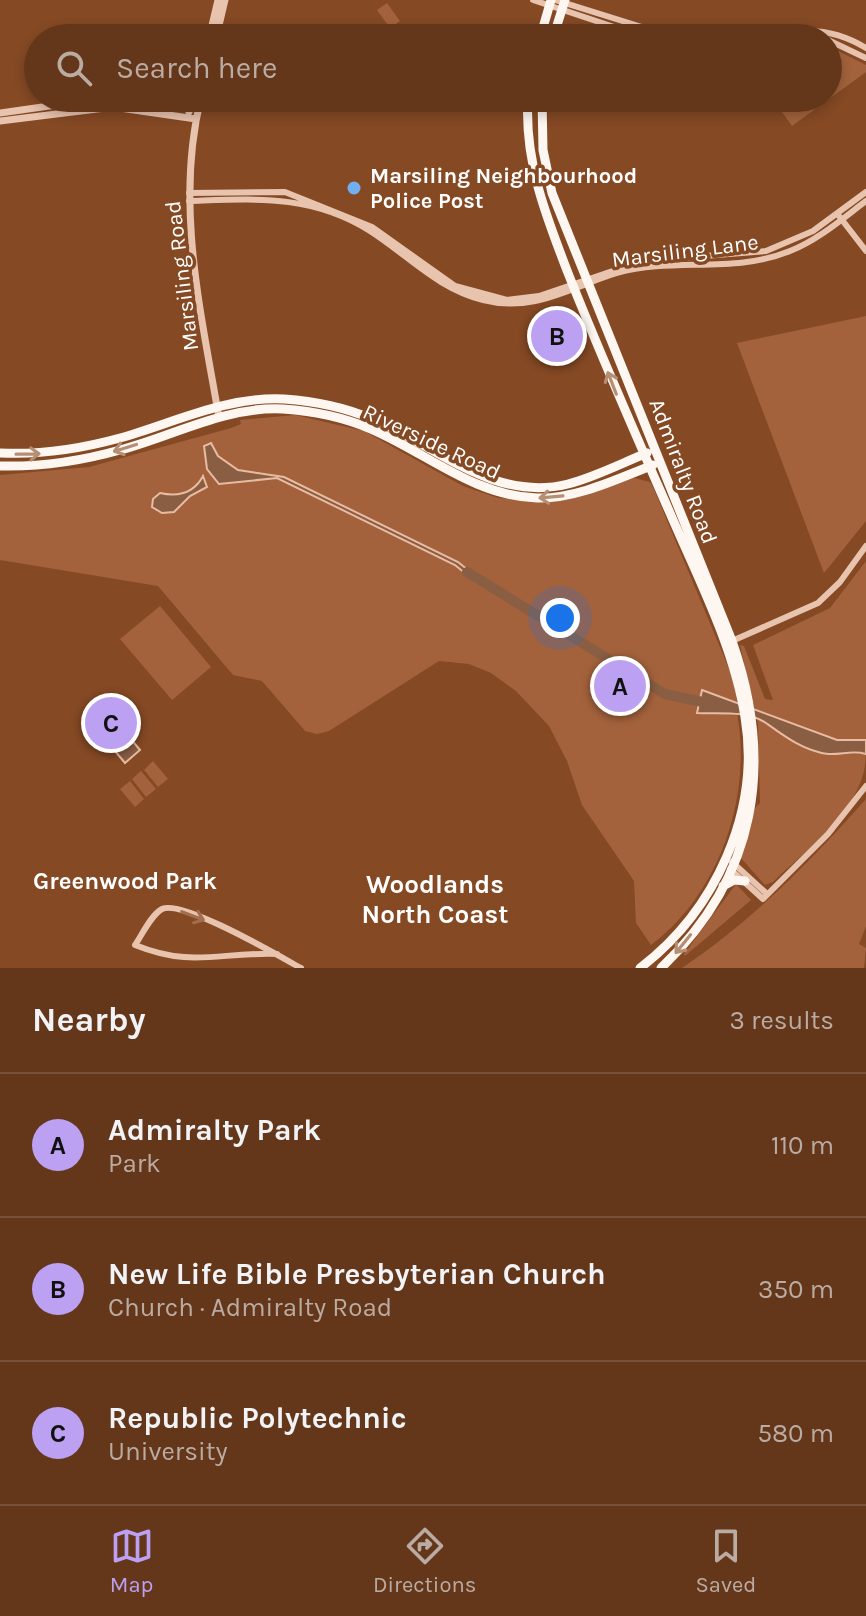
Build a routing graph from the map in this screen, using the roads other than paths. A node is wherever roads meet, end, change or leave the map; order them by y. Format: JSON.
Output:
{"nodes":[{"id":1,"x":218,"y":0,"type":"edge"},
{"id":2,"x":225,"y":0,"type":"edge"},
{"id":3,"x":533,"y":0,"type":"edge"},
{"id":4,"x":557,"y":4,"type":"edge"},
{"id":5,"x":212,"y":24,"type":"edge"},
{"id":6,"x":219,"y":24,"type":"edge"},
{"id":7,"x":547,"y":24,"type":"edge"},
{"id":8,"x":555,"y":24,"type":"edge"},
{"id":9,"x":610,"y":24,"type":"edge"},
{"id":10,"x":628,"y":24,"type":"edge"},
{"id":11,"x":842,"y":36,"type":"edge"},
{"id":12,"x":842,"y":47,"type":"edge"},
{"id":13,"x":866,"y":48,"type":"edge"},
{"id":14,"x":866,"y":58,"type":"edge"},
{"id":15,"x":24,"y":110,"type":"edge"},
{"id":16,"x":73,"y":112,"type":"edge"},
{"id":17,"x":149,"y":112,"type":"edge"},
{"id":18,"x":193,"y":112,"type":"edge"},
{"id":19,"x":528,"y":112,"type":"edge"},
{"id":20,"x":542,"y":112,"type":"edge"},
{"id":21,"x":0,"y":113,"type":"edge"},
{"id":22,"x":192,"y":118,"type":"junction"},
{"id":23,"x":0,"y":121,"type":"edge"},
{"id":24,"x":866,"y":192,"type":"edge"},
{"id":25,"x":189,"y":197,"type":"junction"},
{"id":26,"x":866,"y":201,"type":"edge"},
{"id":27,"x":839,"y":216,"type":"junction"},
{"id":28,"x":866,"y":251,"type":"edge"},
{"id":29,"x":588,"y":281,"type":"junction"},
{"id":30,"x":573,"y":287,"type":"junction"},
{"id":31,"x":218,"y":413,"type":"junction"},
{"id":32,"x":649,"y":452,"type":"junction"},
{"id":33,"x":0,"y":453,"type":"edge"},
{"id":34,"x":655,"y":464,"type":"junction"},
{"id":35,"x":0,"y":466,"type":"edge"},
{"id":36,"x":866,"y":546,"type":"edge"},
{"id":37,"x":732,"y":641,"type":"junction"},
{"id":38,"x":747,"y":705,"type":"junction"},
{"id":39,"x":866,"y":786,"type":"edge"},
{"id":40,"x":729,"y":865,"type":"junction"},
{"id":41,"x":745,"y":881,"type":"junction"},
{"id":42,"x":723,"y":886,"type":"junction"},
{"id":43,"x":765,"y":896,"type":"junction"},
{"id":44,"x":277,"y":954,"type":"junction"},
{"id":45,"x":301,"y":968,"type":"edge"},
{"id":46,"x":640,"y":968,"type":"edge"},
{"id":47,"x":661,"y":968,"type":"edge"}],
"edges":[{"from":1,"to":5,"type":"street"},
{"from":2,"to":6,"type":"street"},
{"from":3,"to":4,"type":"street"},
{"from":4,"to":7,"type":"main road"},
{"from":4,"to":8,"type":"main road"},
{"from":4,"to":9,"type":"street"},
{"from":4,"to":10,"type":"street"},
{"from":11,"to":13,"type":"street"},
{"from":12,"to":14,"type":"street"},
{"from":15,"to":21,"type":"street"},
{"from":16,"to":23,"type":"street"},
{"from":17,"to":22,"type":"street"},
{"from":18,"to":22,"type":"street","name":"Marsiling Road"},
{"from":19,"to":30,"type":"main road","name":"Admiralty Road"},
{"from":20,"to":29,"type":"main road","name":"Admiralty Road"},
{"from":22,"to":25,"type":"street","name":"Marsiling Road"},
{"from":24,"to":27,"type":"street","name":"Marsiling Lane"},
{"from":25,"to":30,"type":"street","name":"Marsiling Lane"},
{"from":25,"to":31,"type":"street","name":"Marsiling Road"},
{"from":26,"to":27,"type":"street","name":"Marsiling Lane"},
{"from":27,"to":28,"type":"street"},
{"from":27,"to":29,"type":"street","name":"Marsiling Lane"},
{"from":29,"to":30,"type":"street","name":"Marsiling Lane"},
{"from":29,"to":32,"type":"main road","name":"Admiralty Road"},
{"from":32,"to":30,"type":"main road","name":"Admiralty Road","one_way":true},
{"from":31,"to":32,"type":"main road","name":"Riverside Road"},
{"from":33,"to":31,"type":"main road","name":"Riverside Road","one_way":true},
{"from":34,"to":31,"type":"main road","name":"Riverside Road","one_way":true},
{"from":31,"to":35,"type":"main road","name":"Riverside Road","one_way":true},
{"from":32,"to":34,"type":"main road","name":"Admiralty Road"},
{"from":34,"to":37,"type":"main road","name":"Admiralty Road"},
{"from":34,"to":38,"type":"main road","name":"Admiralty Road"},
{"from":36,"to":37,"type":"street"},
{"from":37,"to":38,"type":"main road","name":"Admiralty Road"},
{"from":38,"to":40,"type":"main road","name":"Admiralty Road"},
{"from":39,"to":43,"type":"street"},
{"from":40,"to":41,"type":"street"},
{"from":40,"to":42,"type":"main road"},
{"from":40,"to":43,"type":"street"},
{"from":40,"to":46,"type":"main road"},
{"from":41,"to":42,"type":"main road"},
{"from":41,"to":43,"type":"street"},
{"from":42,"to":47,"type":"main road","one_way":true},
{"from":44,"to":44,"type":"street","one_way":true},
{"from":44,"to":45,"type":"street"}]}
